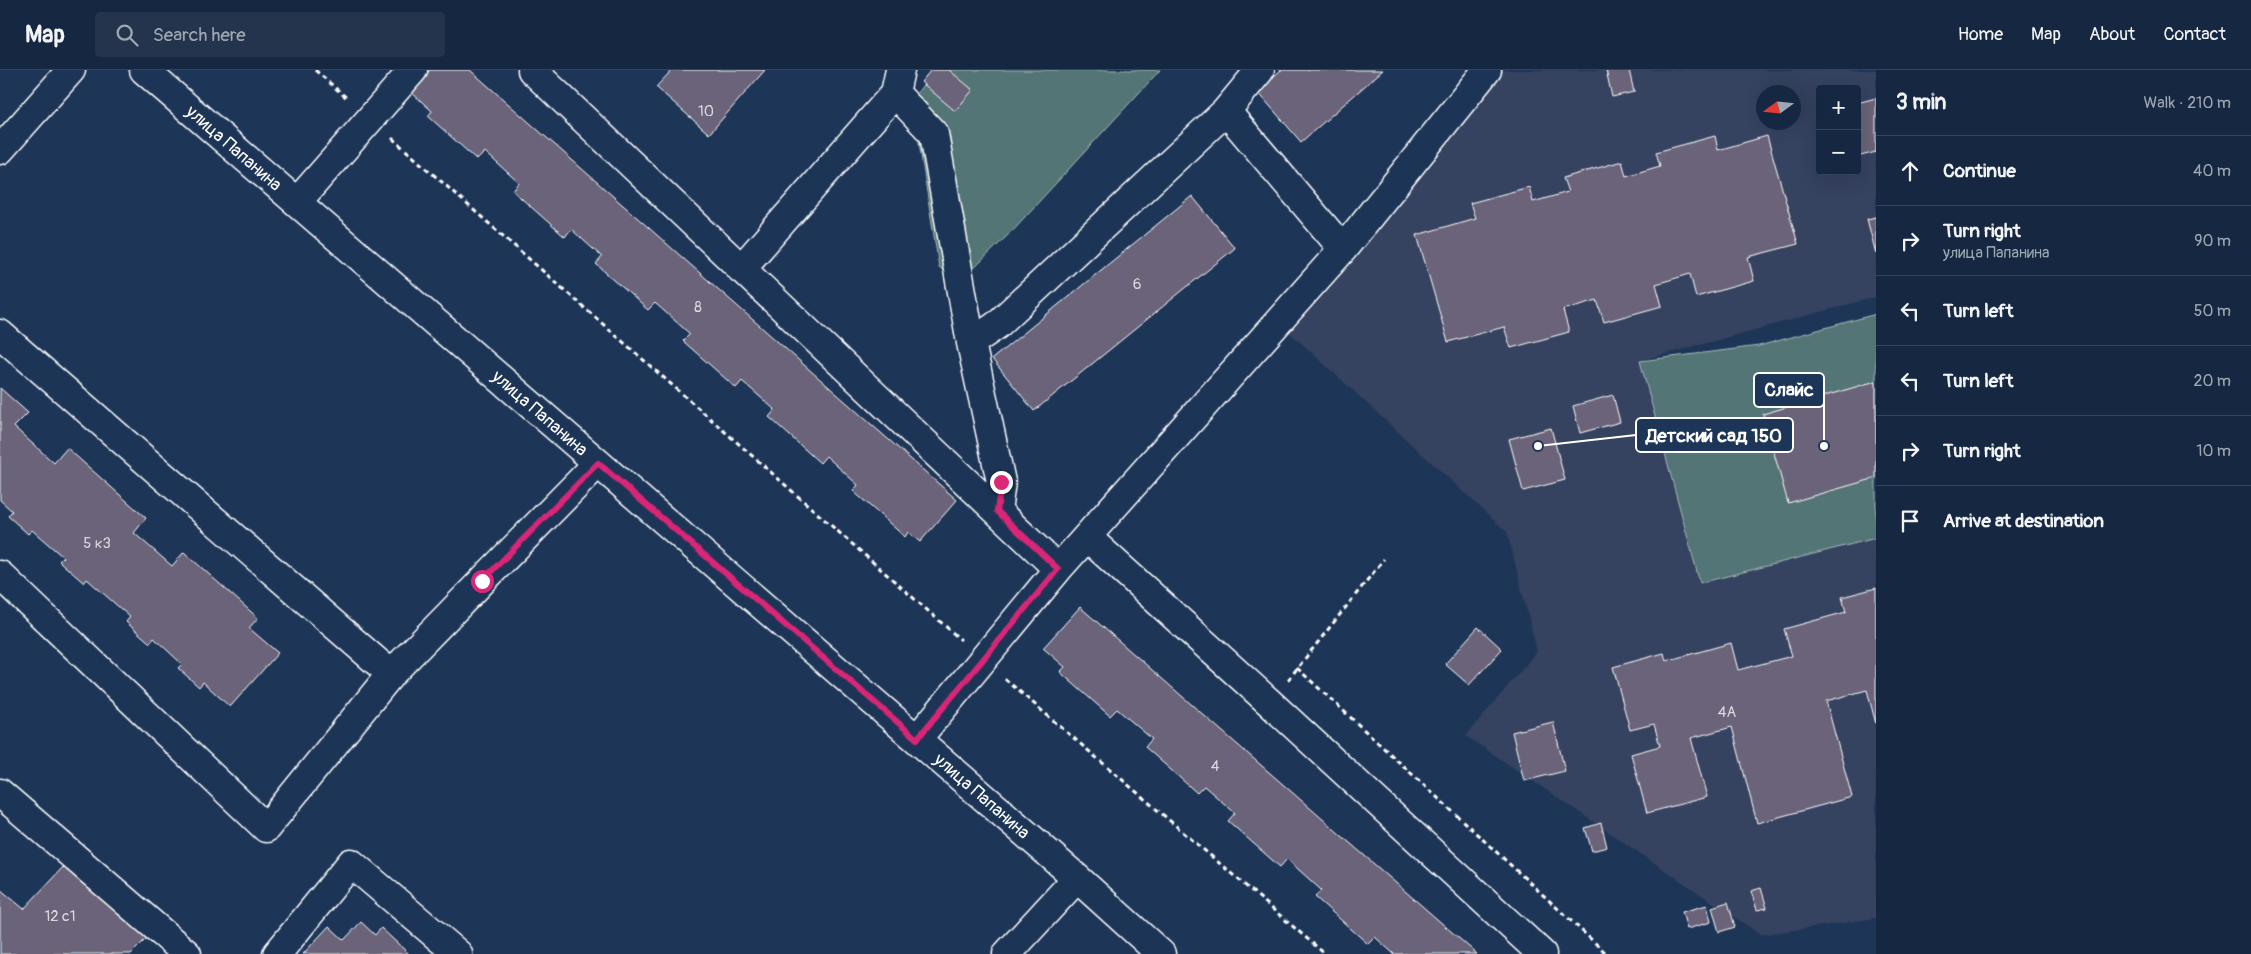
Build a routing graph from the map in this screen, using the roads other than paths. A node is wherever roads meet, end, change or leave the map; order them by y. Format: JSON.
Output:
{"nodes":[{"id":1,"x":71,"y":70,"type":"edge"},
{"id":2,"x":144,"y":70,"type":"edge"},
{"id":3,"x":413,"y":70,"type":"edge"},
{"id":4,"x":532,"y":70,"type":"edge"},
{"id":5,"x":1260,"y":70,"type":"edge"},
{"id":6,"x":1487,"y":70,"type":"edge"},
{"id":7,"x":898,"y":82,"type":"edge"},
{"id":8,"x":1226,"y":111,"type":"junction"},
{"id":9,"x":0,"y":150,"type":"edge"},
{"id":10,"x":297,"y":202,"type":"junction"},
{"id":11,"x":1344,"y":249,"type":"junction"},
{"id":12,"x":741,"y":268,"type":"junction"},
{"id":13,"x":0,"y":334,"type":"edge"},
{"id":14,"x":971,"y":343,"type":"junction"},
{"id":15,"x":598,"y":463,"type":"junction"},
{"id":16,"x":997,"y":511,"type":"junction"},
{"id":17,"x":1087,"y":537,"type":"junction"},
{"id":18,"x":1058,"y":569,"type":"junction"},
{"id":19,"x":0,"y":575,"type":"edge"},
{"id":20,"x":391,"y":674,"type":"junction"},
{"id":21,"x":917,"y":739,"type":"junction"},
{"id":22,"x":0,"y":793,"type":"edge"},
{"id":23,"x":1077,"y":878,"type":"junction"},
{"id":24,"x":185,"y":953,"type":"edge"},
{"id":25,"x":277,"y":954,"type":"edge"},
{"id":26,"x":458,"y":954,"type":"edge"},
{"id":27,"x":1007,"y":954,"type":"edge"},
{"id":28,"x":1161,"y":954,"type":"edge"},
{"id":29,"x":1542,"y":954,"type":"edge"}],
"edges":[{"from":1,"to":9,"type":"street"},
{"from":2,"to":10,"type":"street","name":"улица Папанина"},
{"from":3,"to":10,"type":"street"},
{"from":4,"to":12,"type":"street"},
{"from":5,"to":8,"type":"street"},
{"from":6,"to":11,"type":"street"},
{"from":7,"to":12,"type":"street"},
{"from":7,"to":14,"type":"street"},
{"from":8,"to":11,"type":"street"},
{"from":8,"to":14,"type":"street"},
{"from":10,"to":15,"type":"street","name":"улица Папанина"},
{"from":11,"to":17,"type":"street"},
{"from":12,"to":16,"type":"street"},
{"from":13,"to":20,"type":"street"},
{"from":14,"to":16,"type":"street"},
{"from":15,"to":20,"type":"street"},
{"from":15,"to":21,"type":"street","name":"улица Папанина"},
{"from":16,"to":18,"type":"street"},
{"from":17,"to":18,"type":"street"},
{"from":17,"to":29,"type":"street"},
{"from":18,"to":21,"type":"street"},
{"from":19,"to":20,"type":"street"},
{"from":21,"to":23,"type":"street","name":"улица Папанина"},
{"from":22,"to":24,"type":"street"},
{"from":23,"to":27,"type":"street"},
{"from":23,"to":28,"type":"street","name":"улица Папанина"},
{"from":25,"to":26,"type":"street"}]}
